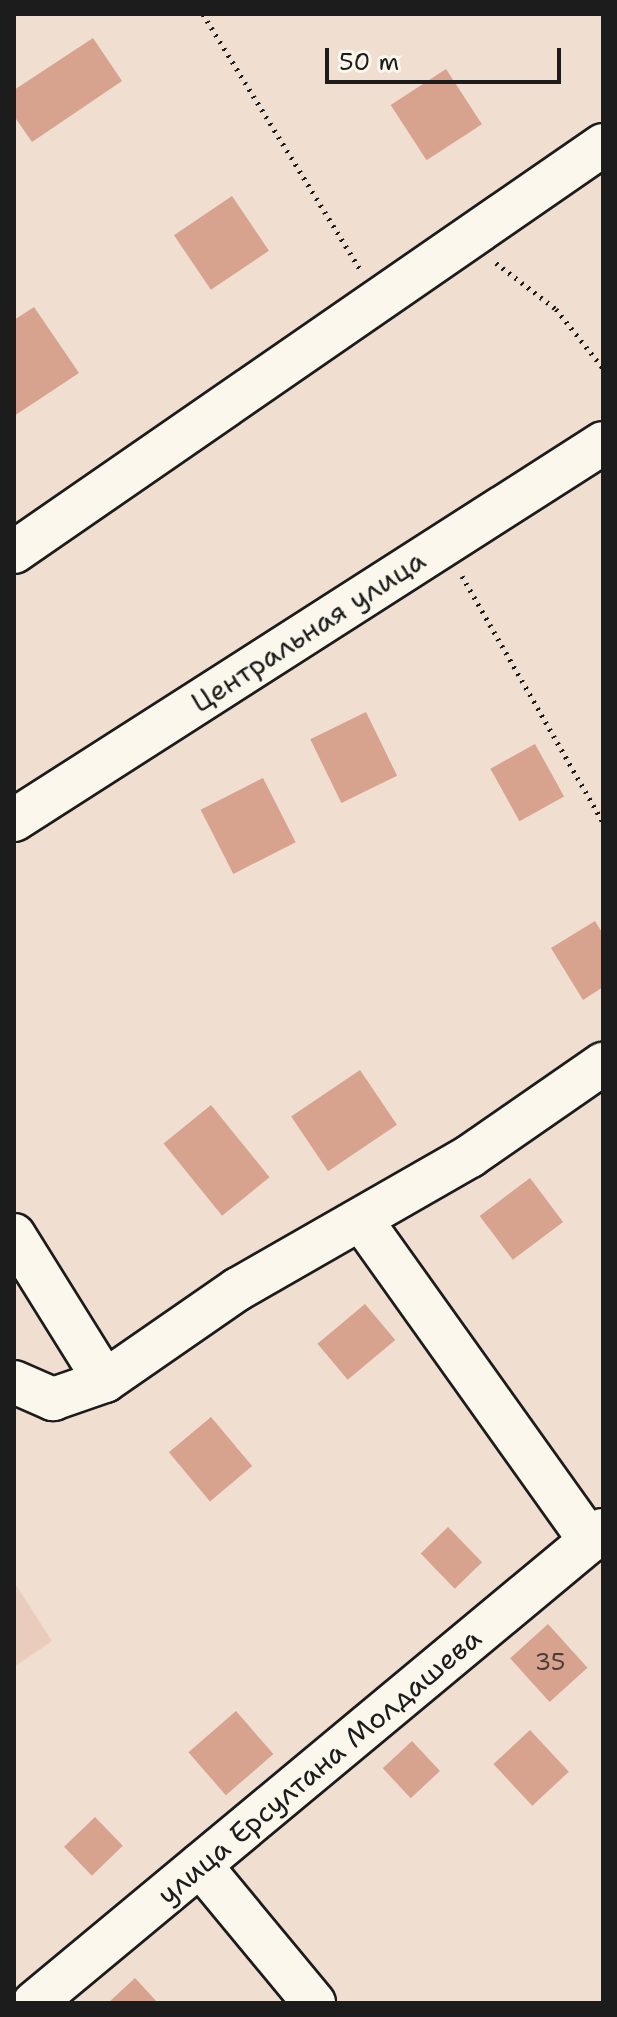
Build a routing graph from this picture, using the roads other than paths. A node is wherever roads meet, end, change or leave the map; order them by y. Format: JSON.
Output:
{"nodes":[{"id":1,"x":603,"y":145,"type":"edge"},
{"id":2,"x":603,"y":443,"type":"edge"},
{"id":3,"x":14,"y":552,"type":"edge"},
{"id":4,"x":14,"y":820,"type":"edge"},
{"id":5,"x":603,"y":1064,"type":"edge"},
{"id":6,"x":362,"y":1221,"type":"junction"},
{"id":7,"x":14,"y":1235,"type":"edge"},
{"id":8,"x":105,"y":1381,"type":"junction"},
{"id":9,"x":14,"y":1382,"type":"edge"},
{"id":10,"x":596,"y":1535,"type":"edge"},
{"id":11,"x":200,"y":1865,"type":"junction"},
{"id":12,"x":34,"y":2003,"type":"edge"},
{"id":13,"x":314,"y":2003,"type":"edge"}],
"edges":[{"from":1,"to":3,"type":"street"},
{"from":2,"to":4,"type":"street","name":"Центральная улица"},
{"from":5,"to":6,"type":"street"},
{"from":6,"to":8,"type":"street"},
{"from":6,"to":10,"type":"street"},
{"from":7,"to":8,"type":"street"},
{"from":8,"to":9,"type":"street"},
{"from":10,"to":11,"type":"street","name":"улица Ерсултана Молдашева"},
{"from":11,"to":12,"type":"street","name":"улица Ерсултана Молдашева"},
{"from":11,"to":13,"type":"street"}]}
